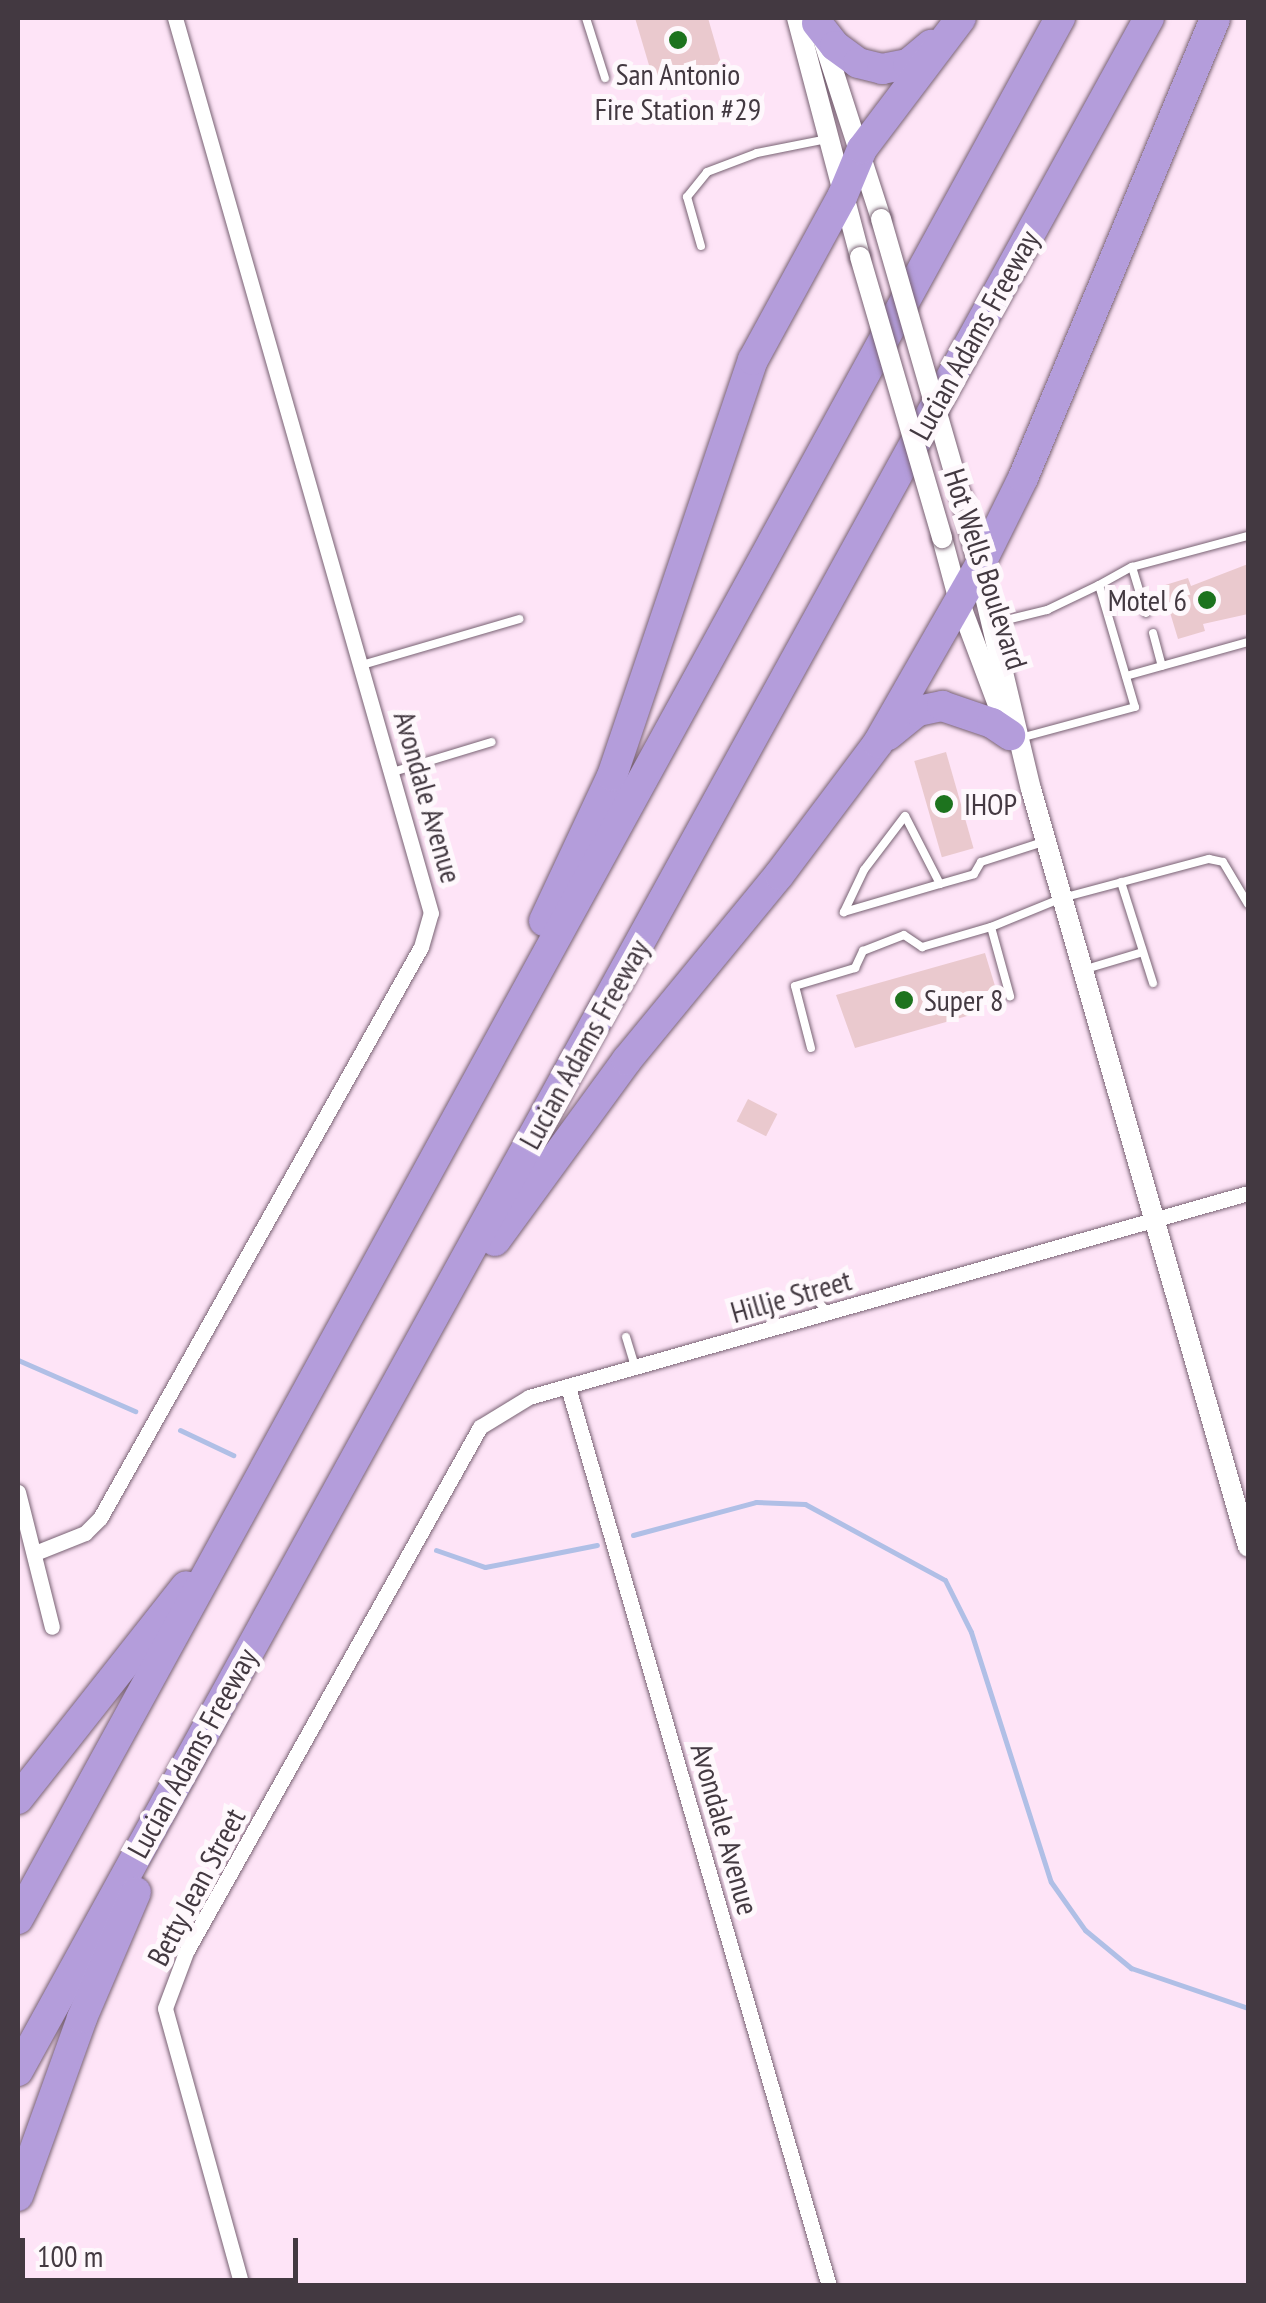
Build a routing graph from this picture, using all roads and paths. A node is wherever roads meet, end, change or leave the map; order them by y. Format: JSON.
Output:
{"nodes":[{"id":1,"x":174,"y":18,"type":"edge"},
{"id":2,"x":586,"y":18,"type":"edge"},
{"id":3,"x":1060,"y":18,"type":"edge"},
{"id":4,"x":1149,"y":18,"type":"edge"},
{"id":5,"x":1215,"y":18,"type":"edge"},
{"id":6,"x":810,"y":19,"type":"edge"},
{"id":7,"x":957,"y":23,"type":"edge"},
{"id":8,"x":605,"y":78,"type":"dead end"},
{"id":9,"x":827,"y":139,"type":"junction"},
{"id":10,"x":862,"y":149,"type":"junction"},
{"id":11,"x":842,"y":197,"type":"junction"},
{"id":12,"x":701,"y":246,"type":"dead end"},
{"id":13,"x":1248,"y":536,"type":"edge"},
{"id":14,"x":981,"y":564,"type":"junction"},
{"id":15,"x":1132,"y":567,"type":"junction"},
{"id":16,"x":1099,"y":584,"type":"junction"},
{"id":17,"x":959,"y":601,"type":"junction"},
{"id":18,"x":1146,"y":613,"type":"dead end"},
{"id":19,"x":518,"y":619,"type":"dead end"},
{"id":20,"x":994,"y":623,"type":"junction"},
{"id":21,"x":1153,"y":634,"type":"dead end"},
{"id":22,"x":1248,"y":642,"type":"edge"},
{"id":23,"x":362,"y":665,"type":"junction"},
{"id":24,"x":1162,"y":666,"type":"junction"},
{"id":25,"x":1126,"y":676,"type":"junction"},
{"id":26,"x":1015,"y":737,"type":"junction"},
{"id":27,"x":492,"y":742,"type":"dead end"},
{"id":28,"x":878,"y":743,"type":"junction"},
{"id":29,"x":393,"y":772,"type":"junction"},
{"id":30,"x":1046,"y":841,"type":"junction"},
{"id":31,"x":1121,"y":882,"type":"junction"},
{"id":32,"x":940,"y":884,"type":"junction"},
{"id":33,"x":1062,"y":898,"type":"junction"},
{"id":34,"x":1248,"y":904,"type":"edge"},
{"id":35,"x":991,"y":927,"type":"junction"},
{"id":36,"x":1143,"y":952,"type":"junction"},
{"id":37,"x":1082,"y":970,"type":"junction"},
{"id":38,"x":1153,"y":983,"type":"dead end"},
{"id":39,"x":1010,"y":996,"type":"dead end"},
{"id":40,"x":810,"y":1048,"type":"dead end"},
{"id":41,"x":417,"y":1191,"type":"junction"},
{"id":42,"x":1248,"y":1192,"type":"edge"},
{"id":43,"x":1152,"y":1221,"type":"junction"},
{"id":44,"x":805,"y":1287,"type":"dead end"},
{"id":45,"x":829,"y":1314,"type":"junction"},
{"id":46,"x":626,"y":1336,"type":"dead end"},
{"id":47,"x":407,"y":1366,"type":"junction"},
{"id":48,"x":636,"y":1368,"type":"junction"},
{"id":49,"x":568,"y":1387,"type":"junction"},
{"id":50,"x":18,"y":1492,"type":"edge"},
{"id":51,"x":241,"y":1517,"type":"junction"},
{"id":52,"x":417,"y":1542,"type":"joint"},
{"id":53,"x":1248,"y":1547,"type":"edge"},
{"id":54,"x":35,"y":1553,"type":"junction"},
{"id":55,"x":52,"y":1627,"type":"dead end"},
{"id":56,"x":256,"y":1637,"type":"junction"},
{"id":57,"x":18,"y":1800,"type":"edge"},
{"id":58,"x":18,"y":1919,"type":"edge"},
{"id":59,"x":18,"y":2071,"type":"edge"},
{"id":60,"x":18,"y":2196,"type":"edge"},
{"id":61,"x":242,"y":2286,"type":"edge"},
{"id":62,"x":829,"y":2286,"type":"edge"}],
"edges":[{"from":1,"to":23,"type":"street","name":"Avondale Avenue"},
{"from":2,"to":8,"type":"lane"},
{"from":3,"to":41,"type":"highway"},
{"from":4,"to":47,"type":"highway","name":"Lucian Adams Freeway"},
{"from":5,"to":14,"type":"highway"},
{"from":6,"to":7,"type":"highway"},
{"from":6,"to":9,"type":"street","name":"Hot Wells Boulevard"},
{"from":6,"to":10,"type":"street","name":"Hot Wells Boulevard"},
{"from":7,"to":10,"type":"highway"},
{"from":9,"to":11,"type":"street","name":"Hot Wells Boulevard"},
{"from":9,"to":12,"type":"lane"},
{"from":10,"to":11,"type":"highway"},
{"from":10,"to":14,"type":"street","name":"Hot Wells Boulevard","bridge":true},
{"from":11,"to":17,"type":"street","name":"Hot Wells Boulevard","bridge":true},
{"from":11,"to":41,"type":"highway"},
{"from":13,"to":15,"type":"lane"},
{"from":14,"to":17,"type":"highway"},
{"from":14,"to":20,"type":"street","name":"Hot Wells Boulevard"},
{"from":15,"to":16,"type":"lane"},
{"from":15,"to":18,"type":"lane"},
{"from":16,"to":20,"type":"lane"},
{"from":16,"to":25,"type":"lane"},
{"from":17,"to":26,"type":"street","name":"Hot Wells Boulevard"},
{"from":17,"to":28,"type":"highway"},
{"from":19,"to":23,"type":"lane"},
{"from":20,"to":26,"type":"street","name":"Hot Wells Boulevard"},
{"from":21,"to":24,"type":"lane"},
{"from":22,"to":24,"type":"lane"},
{"from":23,"to":29,"type":"street","name":"Avondale Avenue"},
{"from":24,"to":25,"type":"lane"},
{"from":25,"to":26,"type":"lane"},
{"from":26,"to":28,"type":"highway"},
{"from":26,"to":30,"type":"street","name":"Hot Wells Boulevard"},
{"from":27,"to":29,"type":"lane"},
{"from":28,"to":47,"type":"highway"},
{"from":29,"to":54,"type":"street","name":"Avondale Avenue"},
{"from":30,"to":32,"type":"lane"},
{"from":30,"to":33,"type":"street","name":"Hot Wells Boulevard"},
{"from":31,"to":33,"type":"lane"},
{"from":31,"to":34,"type":"lane"},
{"from":31,"to":36,"type":"lane"},
{"from":32,"to":32,"type":"lane"},
{"from":33,"to":35,"type":"lane"},
{"from":33,"to":37,"type":"street","name":"Hot Wells Boulevard"},
{"from":35,"to":39,"type":"lane"},
{"from":35,"to":40,"type":"lane"},
{"from":36,"to":37,"type":"lane"},
{"from":36,"to":38,"type":"lane"},
{"from":37,"to":43,"type":"street","name":"Hot Wells Boulevard"},
{"from":41,"to":51,"type":"highway"},
{"from":42,"to":43,"type":"street","name":"Hillje Street"},
{"from":43,"to":45,"type":"street","name":"Hillje Street"},
{"from":43,"to":53,"type":"street","name":"Hot Wells Boulevard"},
{"from":44,"to":45,"type":"lane"},
{"from":45,"to":48,"type":"street","name":"Hillje Street"},
{"from":46,"to":48,"type":"lane"},
{"from":47,"to":56,"type":"highway","name":"Lucian Adams Freeway"},
{"from":48,"to":49,"type":"street","name":"Hillje Street"},
{"from":49,"to":52,"type":"street","name":"Hillje Street"},
{"from":49,"to":62,"type":"street","name":"Avondale Avenue"},
{"from":50,"to":54,"type":"street"},
{"from":51,"to":57,"type":"highway"},
{"from":51,"to":58,"type":"highway"},
{"from":52,"to":61,"type":"street","name":"Betty Jean Street"},
{"from":54,"to":55,"type":"street"},
{"from":56,"to":59,"type":"highway","name":"Lucian Adams Freeway"},
{"from":56,"to":60,"type":"highway"}]}
